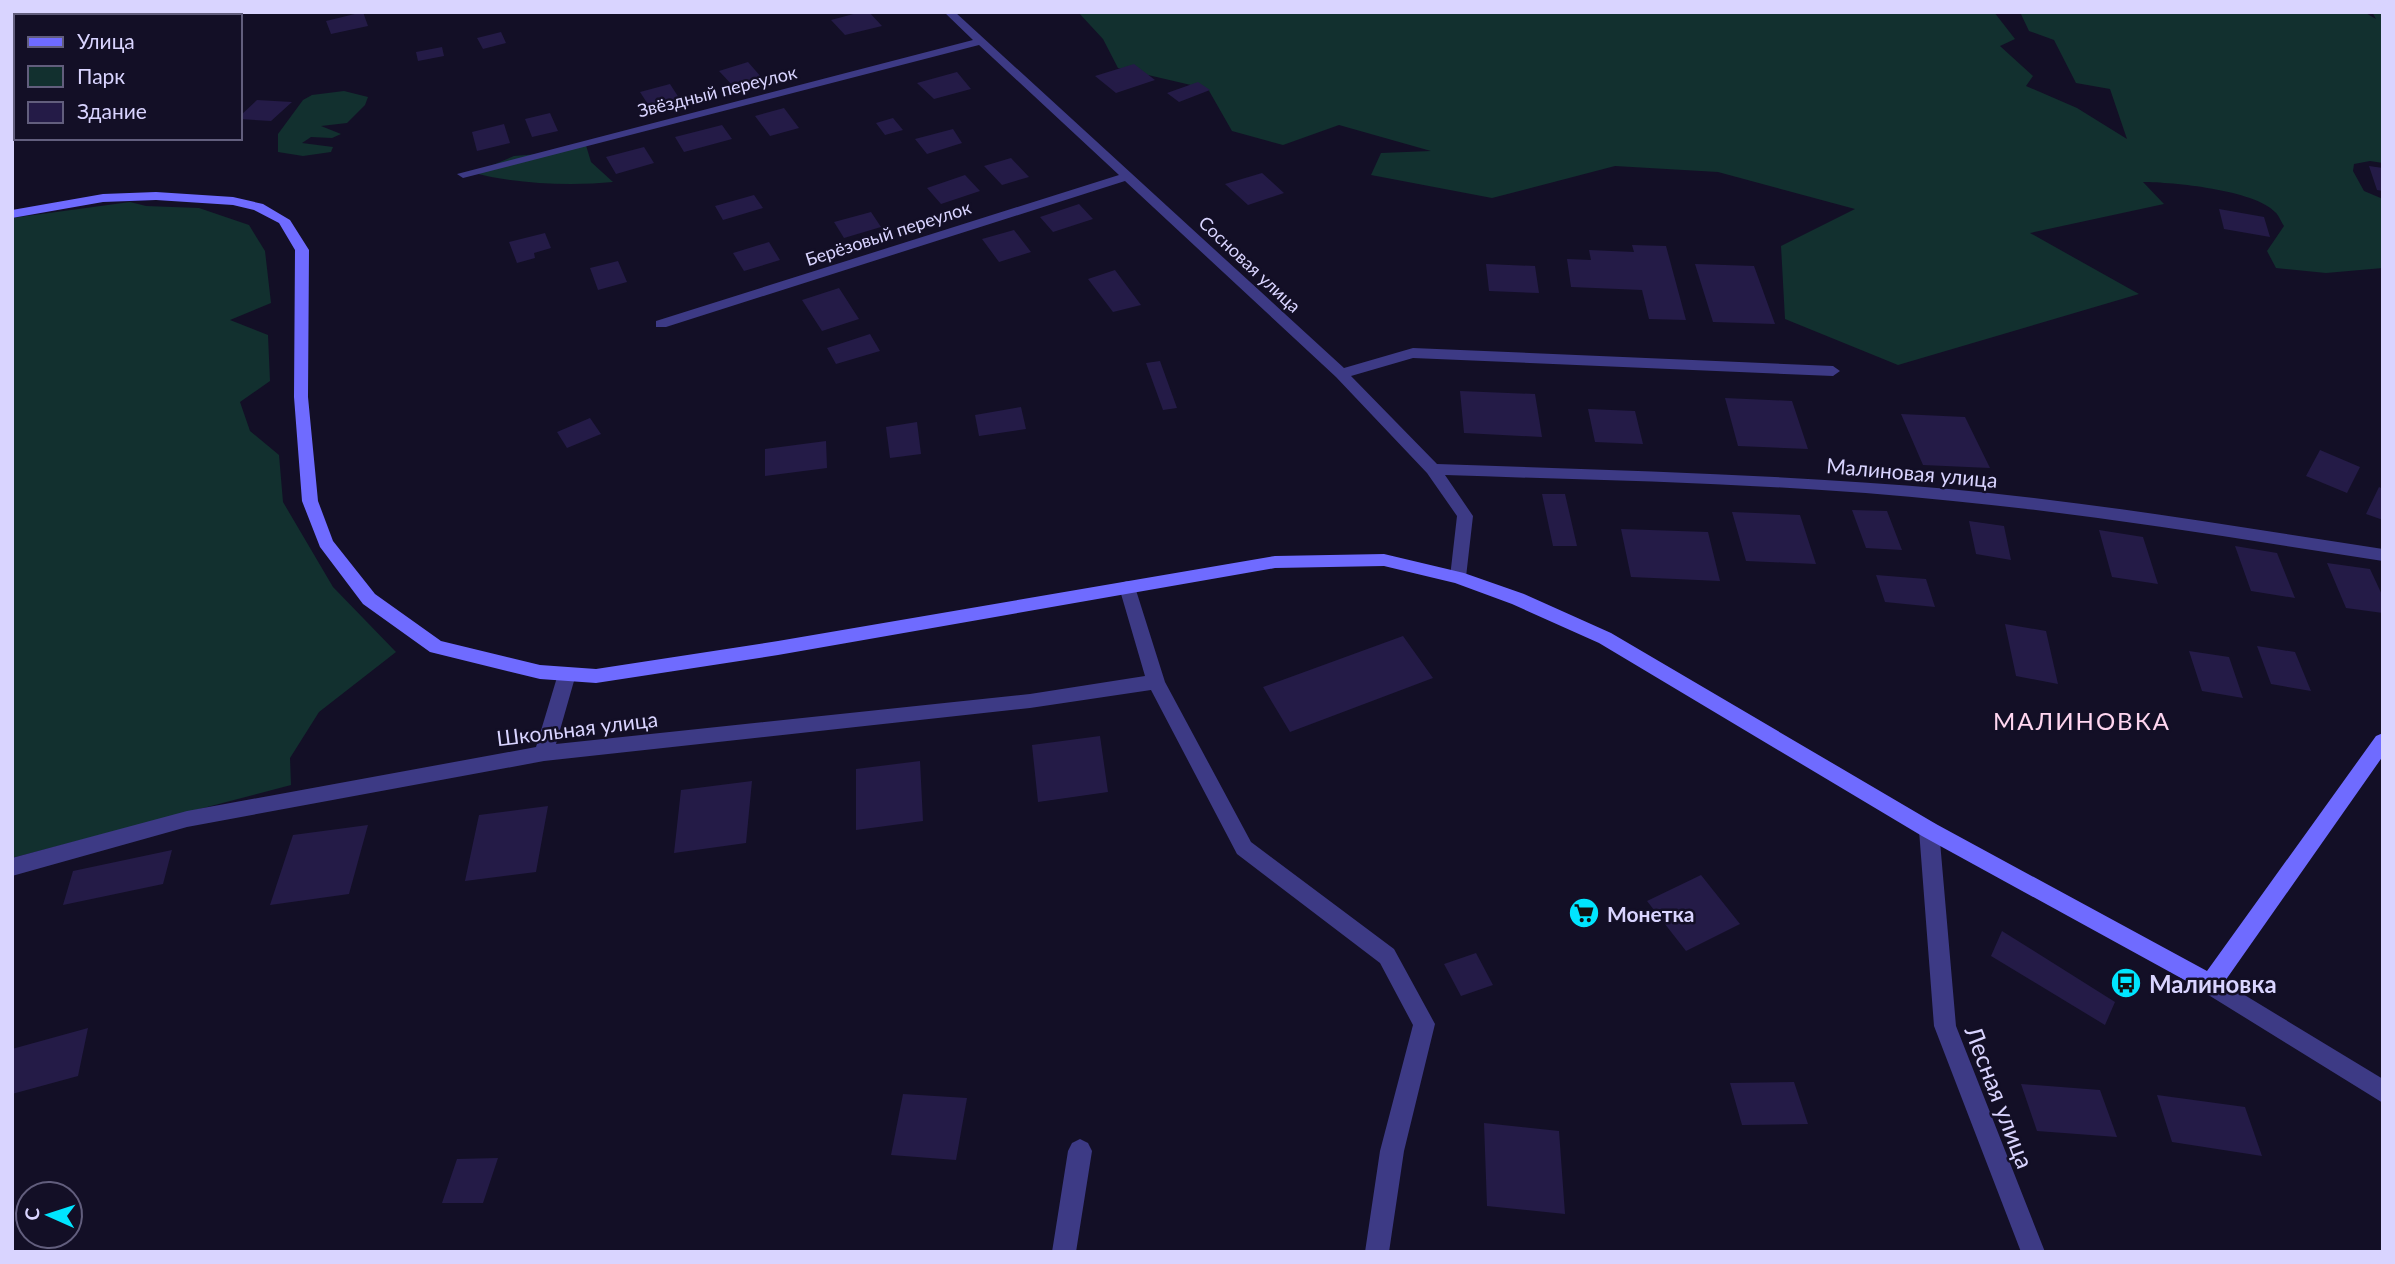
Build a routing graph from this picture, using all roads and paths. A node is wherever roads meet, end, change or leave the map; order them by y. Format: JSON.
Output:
{"nodes":[{"id":1,"x":949,"y":12,"type":"edge"},
{"id":2,"x":979,"y":42,"type":"junction"},
{"id":3,"x":463,"y":174,"type":"dead end"},
{"id":4,"x":1126,"y":177,"type":"junction"},
{"id":5,"x":12,"y":214,"type":"edge"},
{"id":6,"x":661,"y":324,"type":"dead end"},
{"id":7,"x":1833,"y":371,"type":"dead end"},
{"id":8,"x":1341,"y":374,"type":"junction"},
{"id":9,"x":1433,"y":469,"type":"junction"},
{"id":10,"x":2383,"y":555,"type":"edge"},
{"id":11,"x":1458,"y":578,"type":"junction"},
{"id":12,"x":1127,"y":587,"type":"junction"},
{"id":13,"x":567,"y":674,"type":"junction"},
{"id":14,"x":1156,"y":682,"type":"junction"},
{"id":15,"x":2383,"y":741,"type":"edge"},
{"id":16,"x":544,"y":753,"type":"junction"},
{"id":17,"x":1929,"y":830,"type":"junction"},
{"id":18,"x":12,"y":867,"type":"edge"},
{"id":19,"x":2210,"y":984,"type":"junction"},
{"id":20,"x":2383,"y":1092,"type":"edge"},
{"id":21,"x":1080,"y":1151,"type":"dead end"},
{"id":22,"x":1064,"y":1252,"type":"edge"},
{"id":23,"x":1377,"y":1252,"type":"edge"},
{"id":24,"x":2033,"y":1252,"type":"edge"}],
"edges":[{"from":1,"to":2,"type":"street","name":"Сосновая улица"},
{"from":2,"to":3,"type":"street","name":"Звёздный переулок"},
{"from":2,"to":4,"type":"street","name":"Сосновая улица"},
{"from":4,"to":6,"type":"street","name":"Берёзовый переулок"},
{"from":4,"to":8,"type":"street","name":"Сосновая улица"},
{"from":5,"to":13,"type":"street"},
{"from":7,"to":8,"type":"street"},
{"from":8,"to":9,"type":"street","name":"Сосновая улица"},
{"from":9,"to":10,"type":"street","name":"Малиновая улица"},
{"from":9,"to":11,"type":"street","name":"Сосновая улица"},
{"from":11,"to":12,"type":"street"},
{"from":11,"to":17,"type":"street"},
{"from":12,"to":13,"type":"street"},
{"from":12,"to":14,"type":"street"},
{"from":13,"to":16,"type":"street"},
{"from":14,"to":16,"type":"street","name":"Школьная улица"},
{"from":14,"to":23,"type":"street"},
{"from":15,"to":19,"type":"street"},
{"from":16,"to":18,"type":"street","name":"Школьная улица"},
{"from":17,"to":19,"type":"street"},
{"from":17,"to":24,"type":"street","name":"Лесная улица"},
{"from":19,"to":20,"type":"street"},
{"from":21,"to":22,"type":"street"}]}
